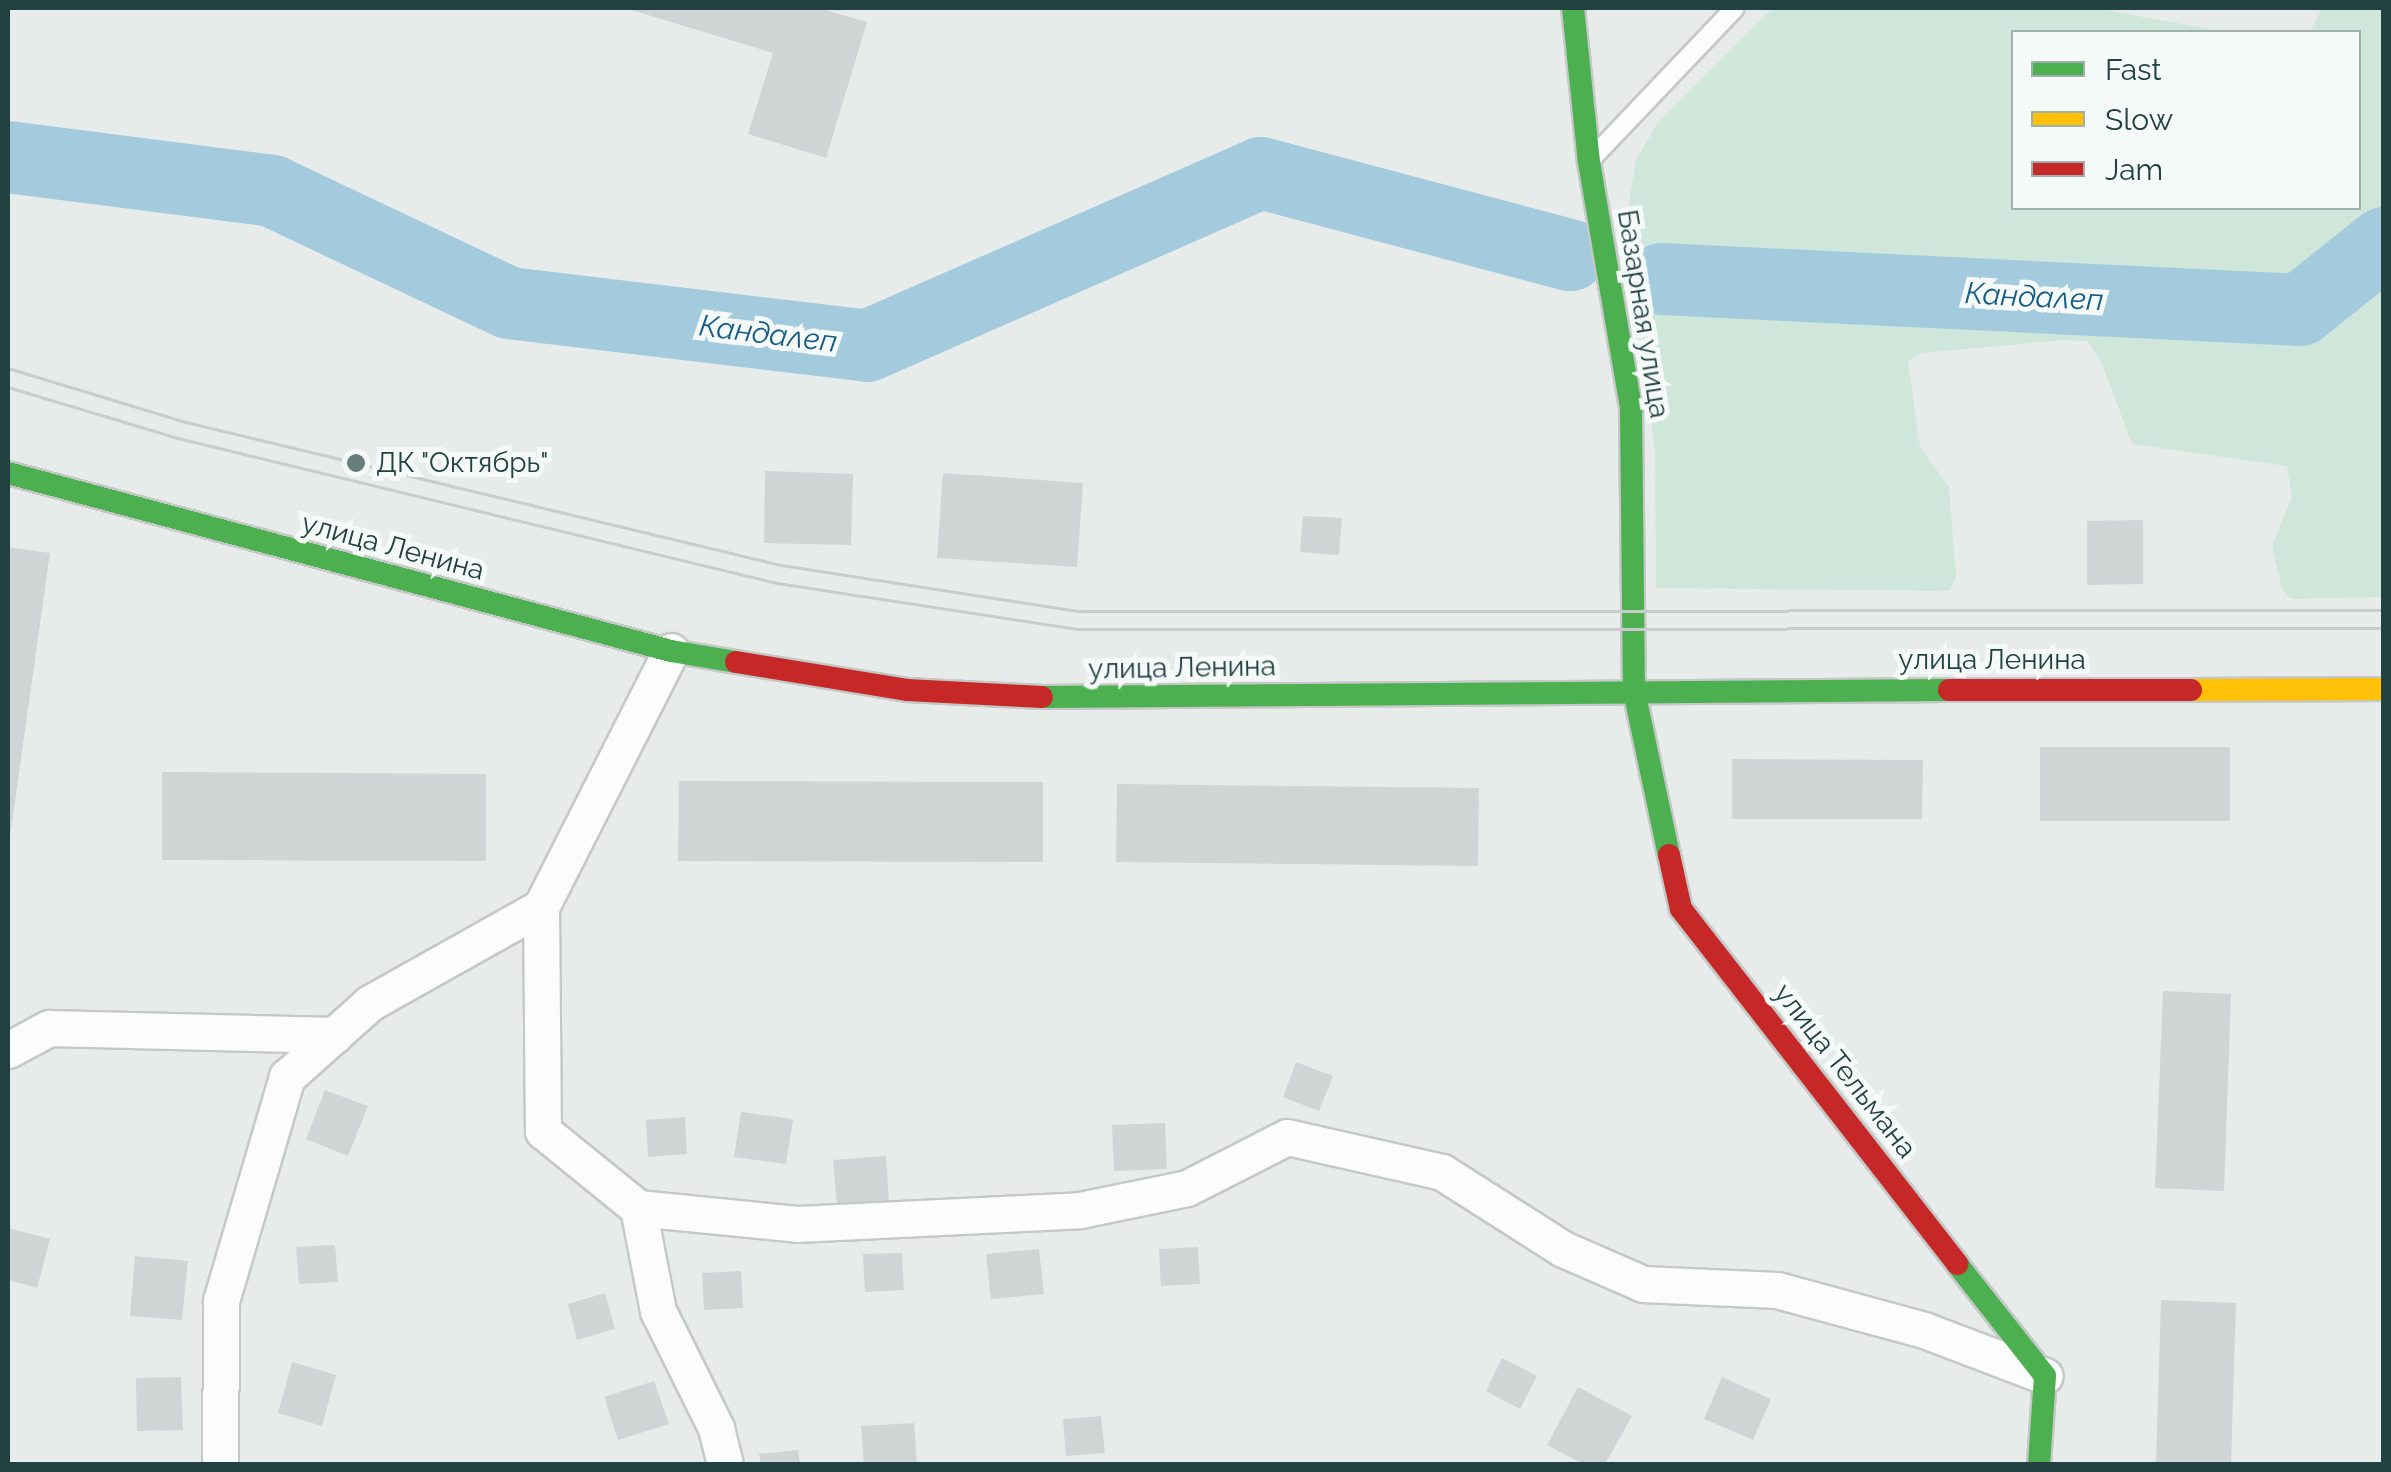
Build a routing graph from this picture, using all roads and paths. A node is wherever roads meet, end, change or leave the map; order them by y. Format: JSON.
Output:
{"nodes":[{"id":1,"x":1573,"y":8,"type":"edge"},
{"id":2,"x":1734,"y":8,"type":"edge"},
{"id":3,"x":1590,"y":162,"type":"junction"},
{"id":4,"x":8,"y":474,"type":"edge"},
{"id":5,"x":670,"y":651,"type":"junction"},
{"id":6,"x":2384,"y":689,"type":"edge"},
{"id":7,"x":1634,"y":691,"type":"junction"},
{"id":8,"x":541,"y":907,"type":"junction"},
{"id":9,"x":335,"y":1034,"type":"junction"},
{"id":10,"x":8,"y":1050,"type":"edge"},
{"id":11,"x":638,"y":1208,"type":"junction"},
{"id":12,"x":2046,"y":1376,"type":"junction"},
{"id":13,"x":220,"y":1464,"type":"edge"},
{"id":14,"x":725,"y":1464,"type":"edge"},
{"id":15,"x":2039,"y":1464,"type":"edge"}],
"edges":[{"from":1,"to":3,"type":"main road","name":"Базарная улица"},
{"from":2,"to":3,"type":"lane"},
{"from":3,"to":7,"type":"main road","name":"Базарная улица"},
{"from":4,"to":5,"type":"main road","name":"улица Ленина"},
{"from":5,"to":7,"type":"main road","name":"улица Ленина"},
{"from":5,"to":8,"type":"street"},
{"from":6,"to":7,"type":"main road","name":"улица Ленина"},
{"from":7,"to":12,"type":"main road","name":"улица Тельмана"},
{"from":8,"to":9,"type":"street"},
{"from":8,"to":11,"type":"street"},
{"from":9,"to":10,"type":"street"},
{"from":9,"to":13,"type":"street"},
{"from":11,"to":12,"type":"street"},
{"from":11,"to":14,"type":"street"},
{"from":12,"to":15,"type":"main road"}]}
